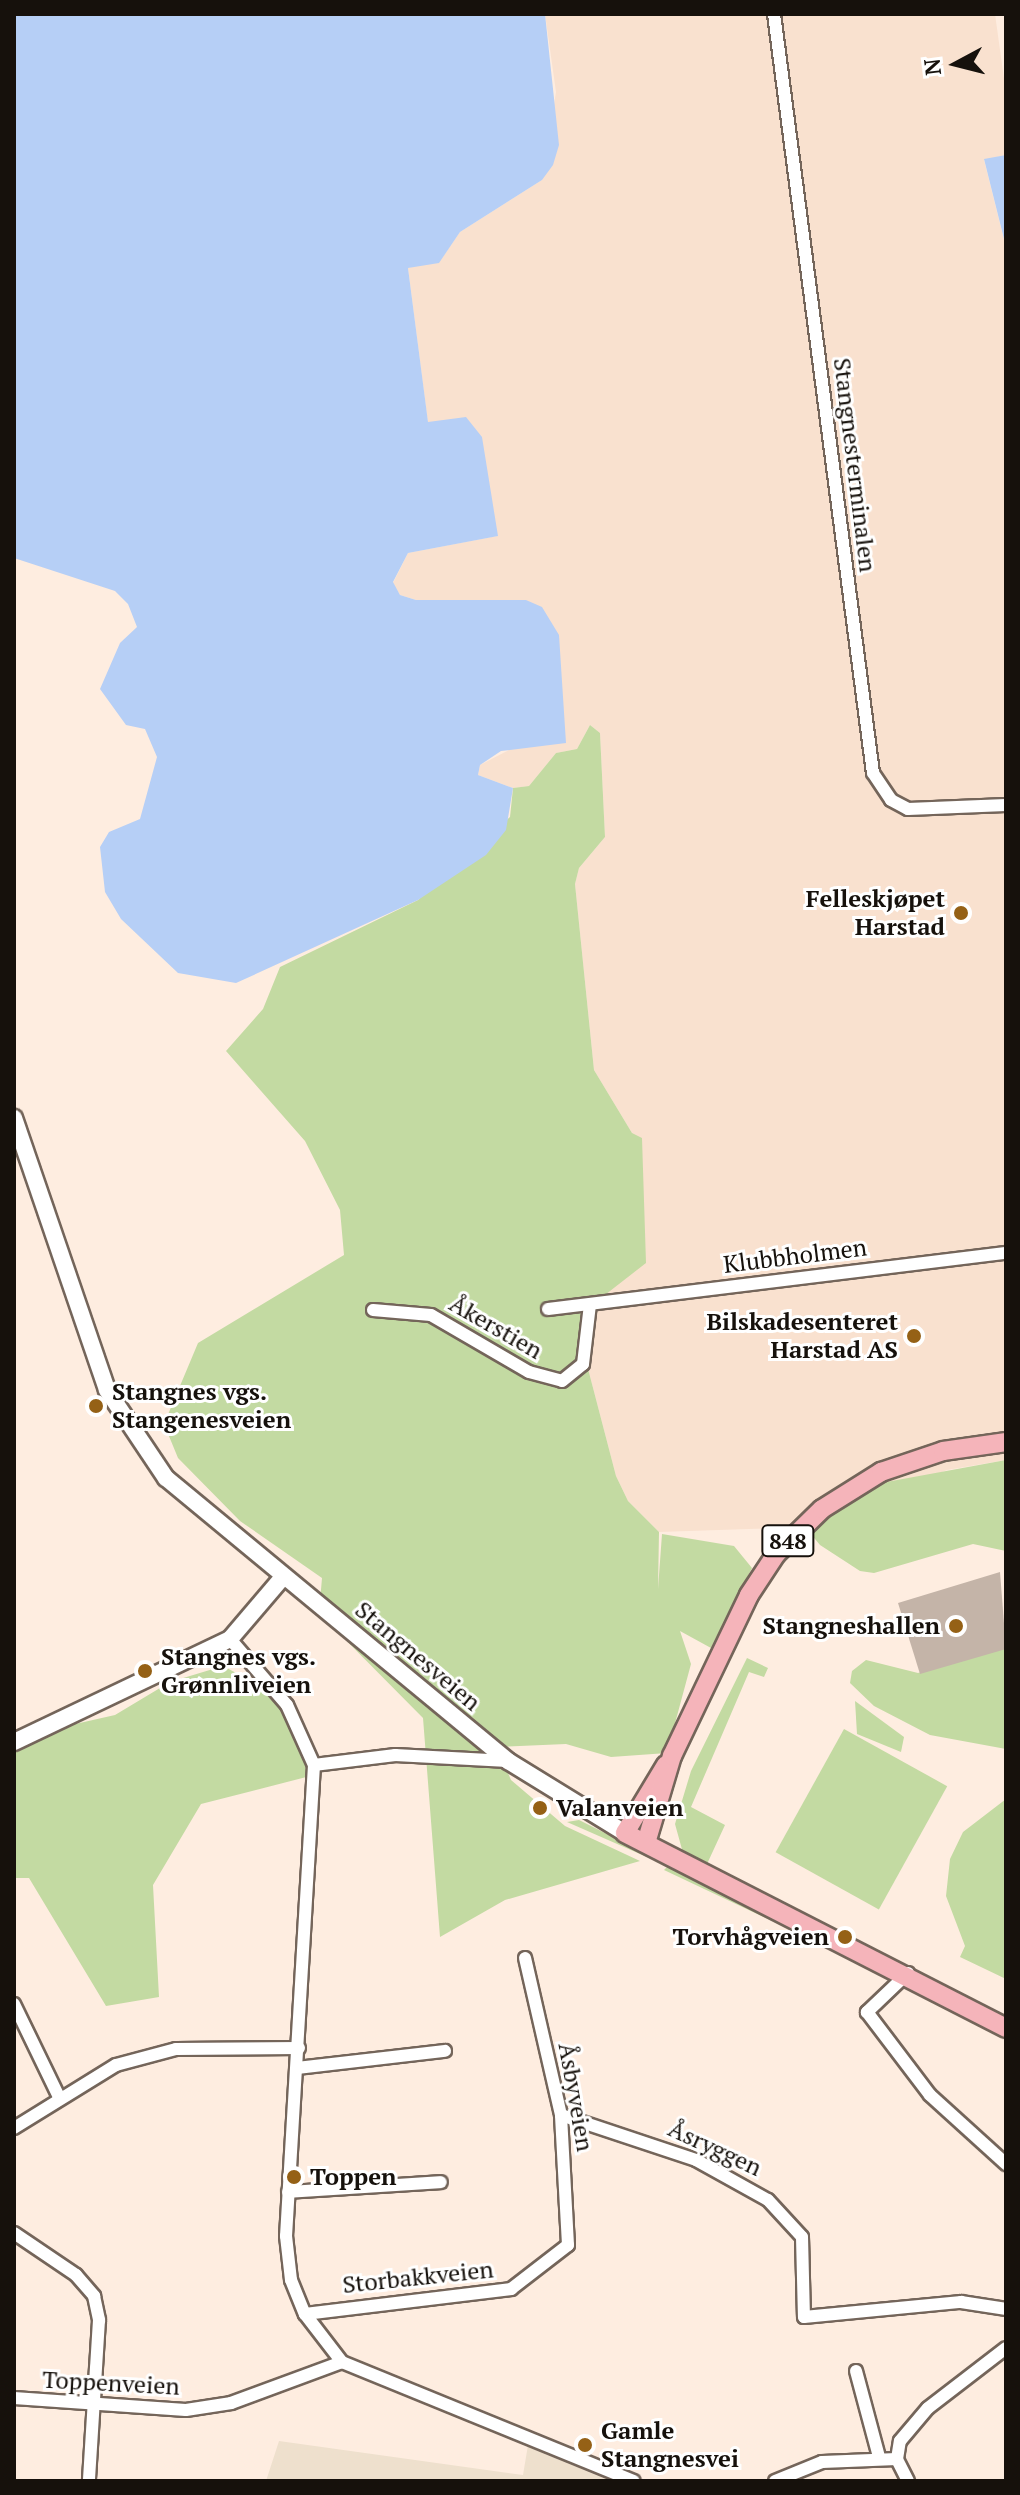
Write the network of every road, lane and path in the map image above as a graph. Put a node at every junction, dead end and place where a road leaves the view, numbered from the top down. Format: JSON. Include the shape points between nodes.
{"nodes":[{"id":1,"x":774,"y":14,"type":"edge"},
{"id":2,"x":1006,"y":805,"type":"edge"},
{"id":3,"x":14,"y":1118,"type":"edge"},
{"id":4,"x":1006,"y":1253,"type":"edge"},
{"id":5,"x":590,"y":1304,"type":"junction"},
{"id":6,"x":548,"y":1309,"type":"dead end"},
{"id":7,"x":373,"y":1310,"type":"dead end"},
{"id":8,"x":1006,"y":1442,"type":"edge"},
{"id":9,"x":283,"y":1577,"type":"junction"},
{"id":10,"x":230,"y":1639,"type":"junction"},
{"id":11,"x":14,"y":1742,"type":"edge"},
{"id":12,"x":672,"y":1756,"type":"junction"},
{"id":13,"x":508,"y":1761,"type":"junction"},
{"id":14,"x":314,"y":1765,"type":"junction"},
{"id":15,"x":625,"y":1833,"type":"junction"},
{"id":16,"x":646,"y":1843,"type":"junction"},
{"id":17,"x":525,"y":1958,"type":"dead end"},
{"id":18,"x":908,"y":1973,"type":"junction"},
{"id":19,"x":14,"y":2004,"type":"edge"},
{"id":20,"x":1006,"y":2028,"type":"edge"},
{"id":21,"x":299,"y":2048,"type":"junction"},
{"id":22,"x":445,"y":2051,"type":"dead end"},
{"id":23,"x":297,"y":2068,"type":"junction"},
{"id":24,"x":59,"y":2097,"type":"junction"},
{"id":25,"x":561,"y":2115,"type":"junction"},
{"id":26,"x":14,"y":2128,"type":"edge"},
{"id":27,"x":1006,"y":2164,"type":"edge"},
{"id":28,"x":441,"y":2182,"type":"dead end"},
{"id":29,"x":288,"y":2192,"type":"junction"},
{"id":30,"x":14,"y":2233,"type":"edge"},
{"id":31,"x":568,"y":2245,"type":"joint"},
{"id":32,"x":1006,"y":2309,"type":"edge"},
{"id":33,"x":305,"y":2314,"type":"junction"},
{"id":34,"x":1005,"y":2345,"type":"edge"},
{"id":35,"x":342,"y":2362,"type":"junction"},
{"id":36,"x":856,"y":2371,"type":"dead end"},
{"id":37,"x":14,"y":2398,"type":"edge"},
{"id":38,"x":92,"y":2405,"type":"junction"},
{"id":39,"x":879,"y":2457,"type":"junction"},
{"id":40,"x":897,"y":2459,"type":"junction"},
{"id":41,"x":89,"y":2481,"type":"edge"},
{"id":42,"x":634,"y":2481,"type":"edge"},
{"id":43,"x":775,"y":2481,"type":"edge"},
{"id":44,"x":908,"y":2481,"type":"edge"}],
"edges":[{"from":1,"to":2,"type":"street","name":"Stangnesterminalen","via":[[873,773],[891,800],[908,809]]},
{"from":3,"to":9,"type":"main road","name":"Stangnesveien","via":[[85,1332],[126,1422],[166,1478]]},
{"from":4,"to":5,"type":"street","name":"Klubbholmen"},
{"from":5,"to":6,"type":"street","name":"Åkerstien"},
{"from":5,"to":7,"type":"street","name":"Åkerstien","via":[[583,1364],[562,1381],[529,1372],[431,1315]]},
{"from":8,"to":12,"type":"main road","number":"848","via":[[943,1451],[881,1472],[798,1530],[749,1595]]},
{"from":9,"to":10,"type":"main road"},
{"from":9,"to":13,"type":"main road","name":"Stangnesveien"},
{"from":10,"to":11,"type":"main road"},
{"from":10,"to":14,"type":"street","via":[[287,1705]]},
{"from":12,"to":15,"type":"main road","number":"848"},
{"from":12,"to":16,"type":"main road","number":"848"},
{"from":13,"to":14,"type":"street","via":[[395,1755]]},
{"from":13,"to":15,"type":"main road","name":"Stangnesveien"},
{"from":14,"to":21,"type":"street"},
{"from":15,"to":16,"type":"main road","name":"Stangnesveien"},
{"from":16,"to":18,"type":"main road","name":"Stangnesveien"},
{"from":17,"to":25,"type":"street","name":"Åsbyveien"},
{"from":18,"to":20,"type":"main road","name":"Stangnesveien"},
{"from":18,"to":27,"type":"street","via":[[867,2012],[930,2095]]},
{"from":19,"to":24,"type":"street"},
{"from":21,"to":23,"type":"street"},
{"from":21,"to":24,"type":"street","via":[[176,2049],[116,2065]]},
{"from":22,"to":23,"type":"street"},
{"from":23,"to":29,"type":"street"},
{"from":24,"to":26,"type":"street"},
{"from":25,"to":31,"type":"street","name":"Åsbyveien"},
{"from":25,"to":32,"type":"street","name":"Åsryggen","via":[[696,2160],[768,2200],[802,2237],[804,2317],[961,2302]]},
{"from":28,"to":29,"type":"street"},
{"from":29,"to":33,"type":"street","via":[[291,2280]]},
{"from":30,"to":38,"type":"street","via":[[76,2275],[94,2296]]},
{"from":31,"to":33,"type":"street","name":"Storbakkveien","via":[[511,2289]]},
{"from":33,"to":35,"type":"street"},
{"from":34,"to":40,"type":"street","via":[[928,2408],[900,2441]]},
{"from":35,"to":38,"type":"street","name":"Toppenveien","via":[[210,2407]]},
{"from":35,"to":42,"type":"street","via":[[592,2459]]},
{"from":36,"to":39,"type":"street"},
{"from":37,"to":38,"type":"street","name":"Toppenveien"},
{"from":38,"to":41,"type":"street"},
{"from":39,"to":40,"type":"street"},
{"from":39,"to":43,"type":"street","via":[[822,2462]]},
{"from":40,"to":44,"type":"street"}]}
